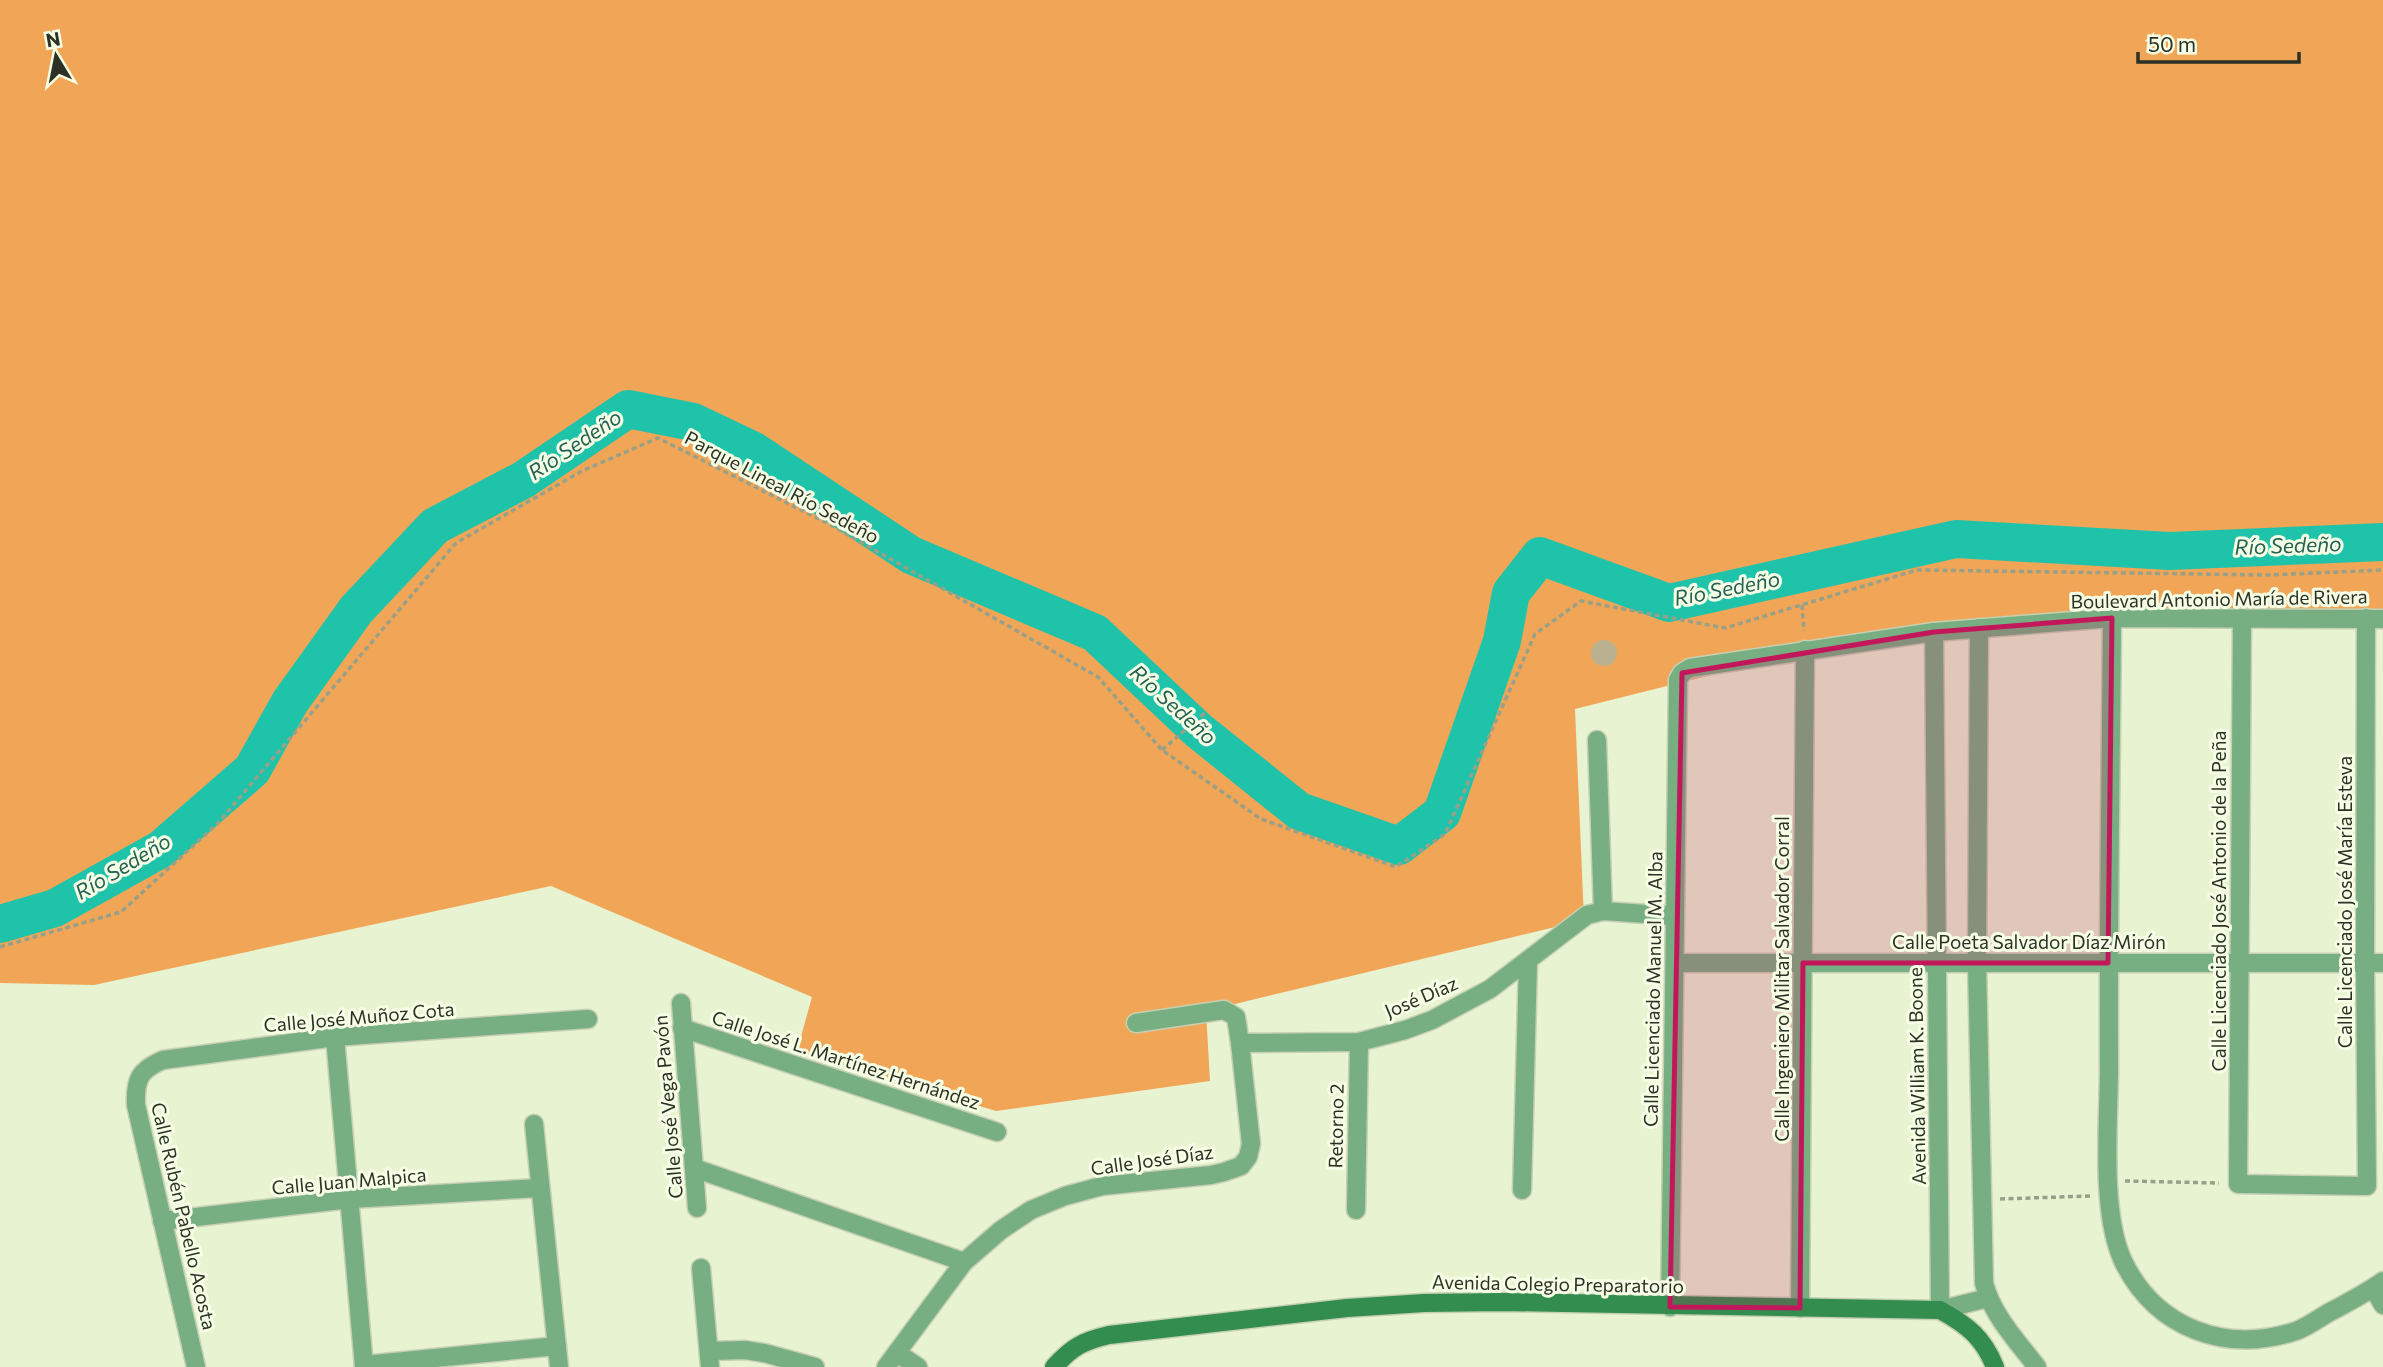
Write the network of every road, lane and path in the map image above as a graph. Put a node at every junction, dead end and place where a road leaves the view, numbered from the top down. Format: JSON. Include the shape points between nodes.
{"nodes":[{"id":1,"x":1802,"y":605,"type":"dead end"},
{"id":2,"x":2112,"y":618,"type":"junction"},
{"id":3,"x":2242,"y":618,"type":"junction"},
{"id":4,"x":2375,"y":619,"type":"edge"},
{"id":5,"x":1979,"y":628,"type":"junction"},
{"id":6,"x":1934,"y":632,"type":"junction"},
{"id":7,"x":1805,"y":650,"type":"junction"},
{"id":8,"x":1682,"y":673,"type":"joint"},
{"id":9,"x":1206,"y":712,"type":"dead end"},
{"id":10,"x":1597,"y":740,"type":"dead end"},
{"id":11,"x":1603,"y":912,"type":"junction"},
{"id":12,"x":1675,"y":916,"type":"junction"},
{"id":13,"x":0,"y":947,"type":"edge"},
{"id":14,"x":1528,"y":962,"type":"junction"},
{"id":15,"x":1977,"y":962,"type":"junction"},
{"id":16,"x":2108,"y":962,"type":"junction"},
{"id":17,"x":1676,"y":963,"type":"junction"},
{"id":18,"x":1803,"y":963,"type":"junction"},
{"id":19,"x":1937,"y":963,"type":"junction"},
{"id":20,"x":2374,"y":963,"type":"edge"},
{"id":21,"x":2239,"y":964,"type":"junction"},
{"id":22,"x":681,"y":1003,"type":"dead end"},
{"id":23,"x":588,"y":1019,"type":"dead end"},
{"id":24,"x":1136,"y":1023,"type":"dead end"},
{"id":25,"x":682,"y":1028,"type":"junction"},
{"id":26,"x":335,"y":1037,"type":"junction"},
{"id":27,"x":1359,"y":1042,"type":"junction"},
{"id":28,"x":1240,"y":1043,"type":"junction"},
{"id":29,"x":141,"y":1075,"type":"joint"},
{"id":30,"x":534,"y":1124,"type":"dead end"},
{"id":31,"x":997,"y":1132,"type":"dead end"},
{"id":32,"x":694,"y":1168,"type":"junction"},
{"id":33,"x":2238,"y":1184,"type":"junction"},
{"id":34,"x":539,"y":1188,"type":"junction"},
{"id":35,"x":2109,"y":1188,"type":"junction"},
{"id":36,"x":1521,"y":1191,"type":"dead end"},
{"id":37,"x":350,"y":1199,"type":"junction"},
{"id":38,"x":1981,"y":1200,"type":"junction"},
{"id":39,"x":698,"y":1208,"type":"dead end"},
{"id":40,"x":1356,"y":1210,"type":"dead end"},
{"id":41,"x":162,"y":1221,"type":"junction"},
{"id":42,"x":964,"y":1262,"type":"junction"},
{"id":43,"x":701,"y":1268,"type":"dead end"},
{"id":44,"x":2378,"y":1285,"type":"edge"},
{"id":45,"x":1988,"y":1298,"type":"junction"},
{"id":46,"x":2383,"y":1306,"type":"edge"},
{"id":47,"x":1670,"y":1307,"type":"junction"},
{"id":48,"x":1800,"y":1308,"type":"junction"},
{"id":49,"x":1940,"y":1310,"type":"junction"},
{"id":50,"x":557,"y":1346,"type":"junction"},
{"id":51,"x":709,"y":1359,"type":"edge"},
{"id":52,"x":892,"y":1360,"type":"edge"},
{"id":53,"x":364,"y":1366,"type":"edge"},
{"id":54,"x":196,"y":1367,"type":"edge"},
{"id":55,"x":559,"y":1367,"type":"edge"},
{"id":56,"x":815,"y":1367,"type":"edge"},
{"id":57,"x":918,"y":1367,"type":"edge"},
{"id":58,"x":1054,"y":1367,"type":"edge"},
{"id":59,"x":1995,"y":1367,"type":"edge"},
{"id":60,"x":2037,"y":1367,"type":"edge"}],
"edges":[{"from":1,"to":7,"type":"path"},
{"from":2,"to":3,"type":"street","name":"Boulevard Antonio María de Rivera"},
{"from":2,"to":5,"type":"street","name":"Boulevard Antonio María de Rivera"},
{"from":2,"to":16,"type":"street"},
{"from":3,"to":4,"type":"street","name":"Boulevard Antonio María de Rivera"},
{"from":3,"to":21,"type":"street","name":"Calle Licenciado José Antonio de la Peña"},
{"from":4,"to":20,"type":"street","name":"Calle Licenciado José María Esteva"},
{"from":5,"to":6,"type":"street","name":"Boulevard Antonio María de Rivera"},
{"from":5,"to":15,"type":"street"},
{"from":6,"to":7,"type":"street","name":"Boulevard Antonio María de Rivera"},
{"from":6,"to":19,"type":"street","name":"Avenida William K. Boone"},
{"from":7,"to":8,"type":"street","name":"Boulevard Antonio María de Rivera"},
{"from":7,"to":18,"type":"street","name":"Calle Ingeniero Militar Salvador Corral"},
{"from":8,"to":12,"type":"street","name":"Calle Licenciado Manuel M. Alba","via":[[1678,680]]},
{"from":9,"to":13,"type":"path","name":"Parque Lineal Río Sedeño","via":[[1163,750],[1098,677],[829,524],[658,438],[582,471],[456,543],[218,823],[121,912]]},
{"from":10,"to":11,"type":"street"},
{"from":11,"to":12,"type":"street","name":"José Díaz"},
{"from":11,"to":14,"type":"street","name":"José Díaz","via":[[1574,923]]},
{"from":12,"to":17,"type":"street","name":"Calle Licenciado Manuel M. Alba"},
{"from":14,"to":27,"type":"street","name":"José Díaz","via":[[1432,1020]]},
{"from":14,"to":36,"type":"street"},
{"from":15,"to":16,"type":"street","name":"Calle Poeta Salvador Díaz Mirón"},
{"from":15,"to":19,"type":"street","name":"Calle Poeta Salvador Díaz Mirón"},
{"from":15,"to":38,"type":"street"},
{"from":16,"to":21,"type":"street","name":"Calle Poeta Salvador Díaz Mirón"},
{"from":16,"to":35,"type":"street"},
{"from":17,"to":18,"type":"street","name":"Calle Poeta Salvador Díaz Mirón"},
{"from":17,"to":47,"type":"street","name":"Calle Licenciado Manuel M. Alba"},
{"from":18,"to":19,"type":"street","name":"Calle Poeta Salvador Díaz Mirón"},
{"from":18,"to":48,"type":"street","name":"Calle Ingeniero Militar Salvador Corral"},
{"from":19,"to":49,"type":"street","name":"Avenida William K. Boone"},
{"from":20,"to":21,"type":"street","name":"Calle Poeta Salvador Díaz Mirón"},
{"from":20,"to":33,"type":"street","name":"Calle Licenciado José María Esteva","via":[[2368,1186]]},
{"from":21,"to":33,"type":"street","name":"Calle Licenciado José Antonio de la Peña"},
{"from":22,"to":25,"type":"street","name":"Calle José Vega Pavón"},
{"from":23,"to":26,"type":"street","name":"Calle José Muñoz Cota"},
{"from":24,"to":28,"type":"street","via":[[1224,1010],[1237,1017]]},
{"from":25,"to":31,"type":"street","name":"Calle José L. Martínez Hernández"},
{"from":25,"to":32,"type":"street","name":"Calle José Vega Pavón"},
{"from":26,"to":29,"type":"street","name":"Calle José Muñoz Cota","via":[[163,1059]]},
{"from":26,"to":37,"type":"street"},
{"from":27,"to":28,"type":"street","name":"José Díaz"},
{"from":27,"to":40,"type":"street","name":"Retorno 2"},
{"from":28,"to":42,"type":"street","name":"Calle José Díaz","via":[[1251,1144],[1241,1166],[1211,1175],[1102,1186],[1065,1196],[1031,1210]]},
{"from":29,"to":41,"type":"street","name":"Calle Rubén Pabello Acosta","via":[[135,1087],[136,1105]]},
{"from":30,"to":34,"type":"street"},
{"from":32,"to":39,"type":"street","name":"Calle José Vega Pavón"},
{"from":32,"to":42,"type":"street"},
{"from":33,"to":35,"type":"path"},
{"from":34,"to":37,"type":"street","name":"Calle Juan Malpica"},
{"from":34,"to":50,"type":"street"},
{"from":35,"to":38,"type":"path"},
{"from":35,"to":44,"type":"street","via":[[2122,1259],[2138,1287],[2164,1313],[2199,1332],[2227,1340],[2262,1340],[2299,1330]]},
{"from":37,"to":41,"type":"street","name":"Calle Juan Malpica"},
{"from":37,"to":53,"type":"street"},
{"from":38,"to":45,"type":"street"},
{"from":41,"to":54,"type":"street","name":"Calle Rubén Pabello Acosta"},
{"from":42,"to":52,"type":"street","name":"Calle José Díaz"},
{"from":43,"to":51,"type":"street"},
{"from":44,"to":46,"type":"street"},
{"from":45,"to":49,"type":"street","name":"Avenida Colegio Preparatorio"},
{"from":45,"to":60,"type":"street"},
{"from":47,"to":48,"type":"street","name":"Avenida Colegio Preparatorio"},
{"from":47,"to":58,"type":"street","name":"Avenida Colegio Preparatorio","via":[[1506,1302],[1347,1308],[1110,1335],[1085,1341]]},
{"from":48,"to":49,"type":"street","name":"Avenida Colegio Preparatorio"},
{"from":49,"to":59,"type":"street","via":[[1966,1324]]},
{"from":50,"to":53,"type":"street"},
{"from":50,"to":55,"type":"street"},
{"from":51,"to":56,"type":"street","via":[[745,1350]]},
{"from":52,"to":57,"type":"street","name":"Calle José Díaz"}]}
